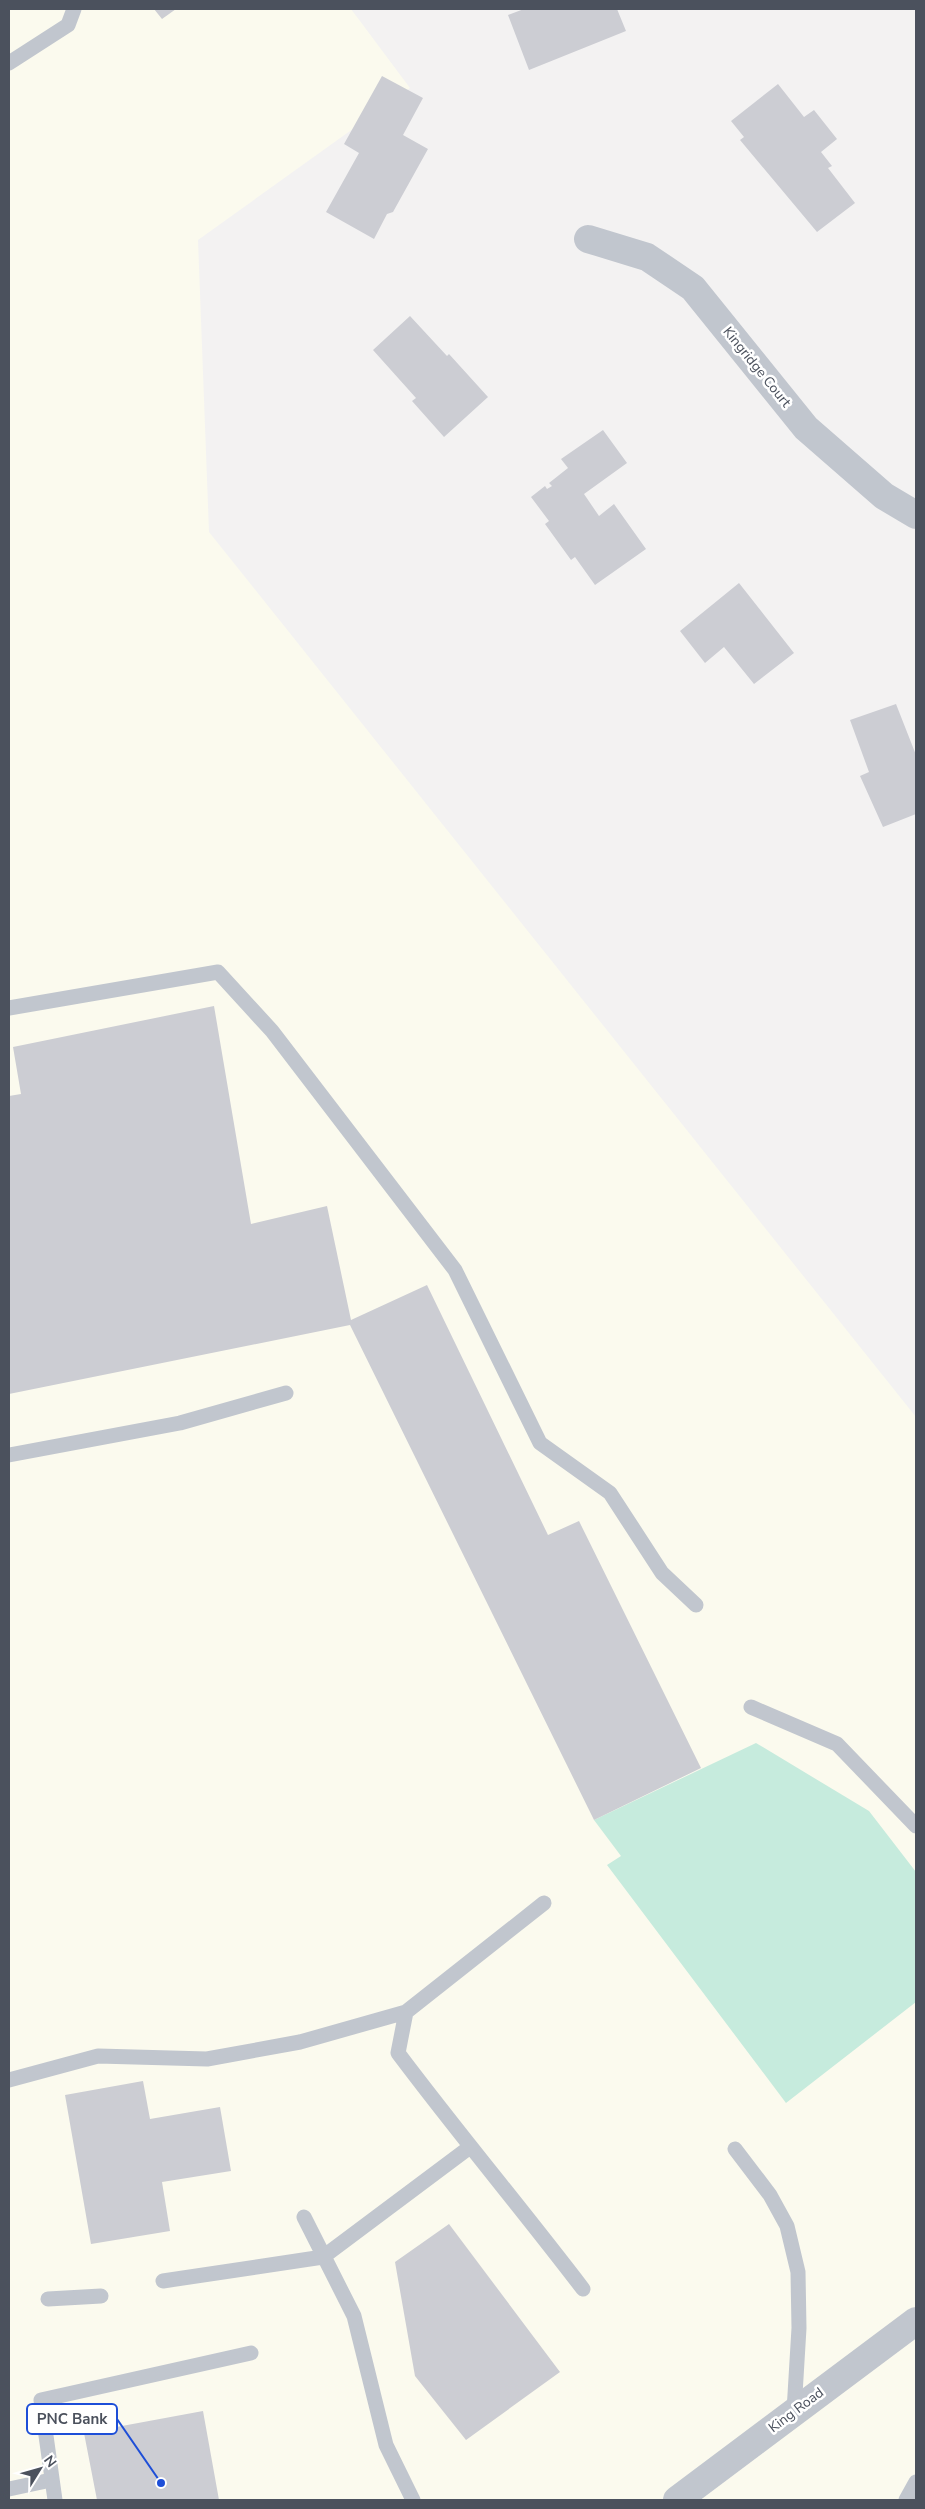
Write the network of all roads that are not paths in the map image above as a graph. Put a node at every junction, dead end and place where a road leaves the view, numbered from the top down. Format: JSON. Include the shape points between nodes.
{"nodes":[{"id":1,"x":74,"y":9,"type":"edge"},
{"id":2,"x":9,"y":63,"type":"edge"},
{"id":3,"x":588,"y":239,"type":"dead end"},
{"id":4,"x":916,"y":515,"type":"edge"},
{"id":5,"x":9,"y":1008,"type":"edge"},
{"id":6,"x":286,"y":1393,"type":"dead end"},
{"id":7,"x":9,"y":1455,"type":"edge"},
{"id":8,"x":696,"y":1605,"type":"dead end"},
{"id":9,"x":751,"y":1708,"type":"dead end"},
{"id":10,"x":916,"y":1826,"type":"edge"},
{"id":11,"x":544,"y":1903,"type":"dead end"},
{"id":12,"x":406,"y":2012,"type":"junction"},
{"id":13,"x":9,"y":2080,"type":"edge"},
{"id":14,"x":470,"y":2147,"type":"junction"},
{"id":15,"x":735,"y":2148,"type":"dead end"},
{"id":16,"x":304,"y":2217,"type":"dead end"},
{"id":17,"x":323,"y":2257,"type":"junction"},
{"id":18,"x":163,"y":2281,"type":"dead end"},
{"id":19,"x":582,"y":2289,"type":"dead end"},
{"id":20,"x":101,"y":2296,"type":"dead end"},
{"id":21,"x":48,"y":2299,"type":"dead end"},
{"id":22,"x":916,"y":2321,"type":"edge"},
{"id":23,"x":251,"y":2353,"type":"dead end"},
{"id":24,"x":794,"y":2411,"type":"junction"},
{"id":25,"x":51,"y":2480,"type":"junction"},
{"id":26,"x":916,"y":2482,"type":"edge"},
{"id":27,"x":9,"y":2489,"type":"edge"},
{"id":28,"x":690,"y":2496,"type":"edge"},
{"id":29,"x":55,"y":2500,"type":"edge"},
{"id":30,"x":413,"y":2500,"type":"edge"},
{"id":31,"x":906,"y":2500,"type":"edge"}],
"edges":[{"from":1,"to":2,"type":"lane","via":[[68,25]]},
{"from":3,"to":4,"type":"street","name":"Kingridge Court","via":[[647,257],[693,288],[806,428],[884,496]]},
{"from":5,"to":8,"type":"lane","via":[[218,972],[272,1031],[455,1270],[540,1443],[610,1493],[662,1573]]},
{"from":6,"to":7,"type":"lane","via":[[180,1423]]},
{"from":9,"to":10,"type":"lane","via":[[837,1744]]},
{"from":11,"to":12,"type":"lane"},
{"from":12,"to":13,"type":"lane","via":[[300,2042],[207,2059],[98,2056]]},
{"from":12,"to":14,"type":"lane","via":[[398,2053]]},
{"from":14,"to":17,"type":"lane"},
{"from":14,"to":19,"type":"lane"},
{"from":15,"to":24,"type":"lane","via":[[770,2195],[787,2226],[798,2272],[799,2328]]},
{"from":16,"to":17,"type":"lane"},
{"from":17,"to":18,"type":"lane"},
{"from":17,"to":30,"type":"lane","via":[[354,2316],[386,2445]]},
{"from":20,"to":21,"type":"lane"},
{"from":22,"to":24,"type":"street","name":"King Road"},
{"from":23,"to":25,"type":"lane","via":[[41,2400]]},
{"from":24,"to":28,"type":"street","name":"King Road"},
{"from":25,"to":27,"type":"lane"},
{"from":25,"to":29,"type":"lane"},
{"from":26,"to":31,"type":"lane"}]}
